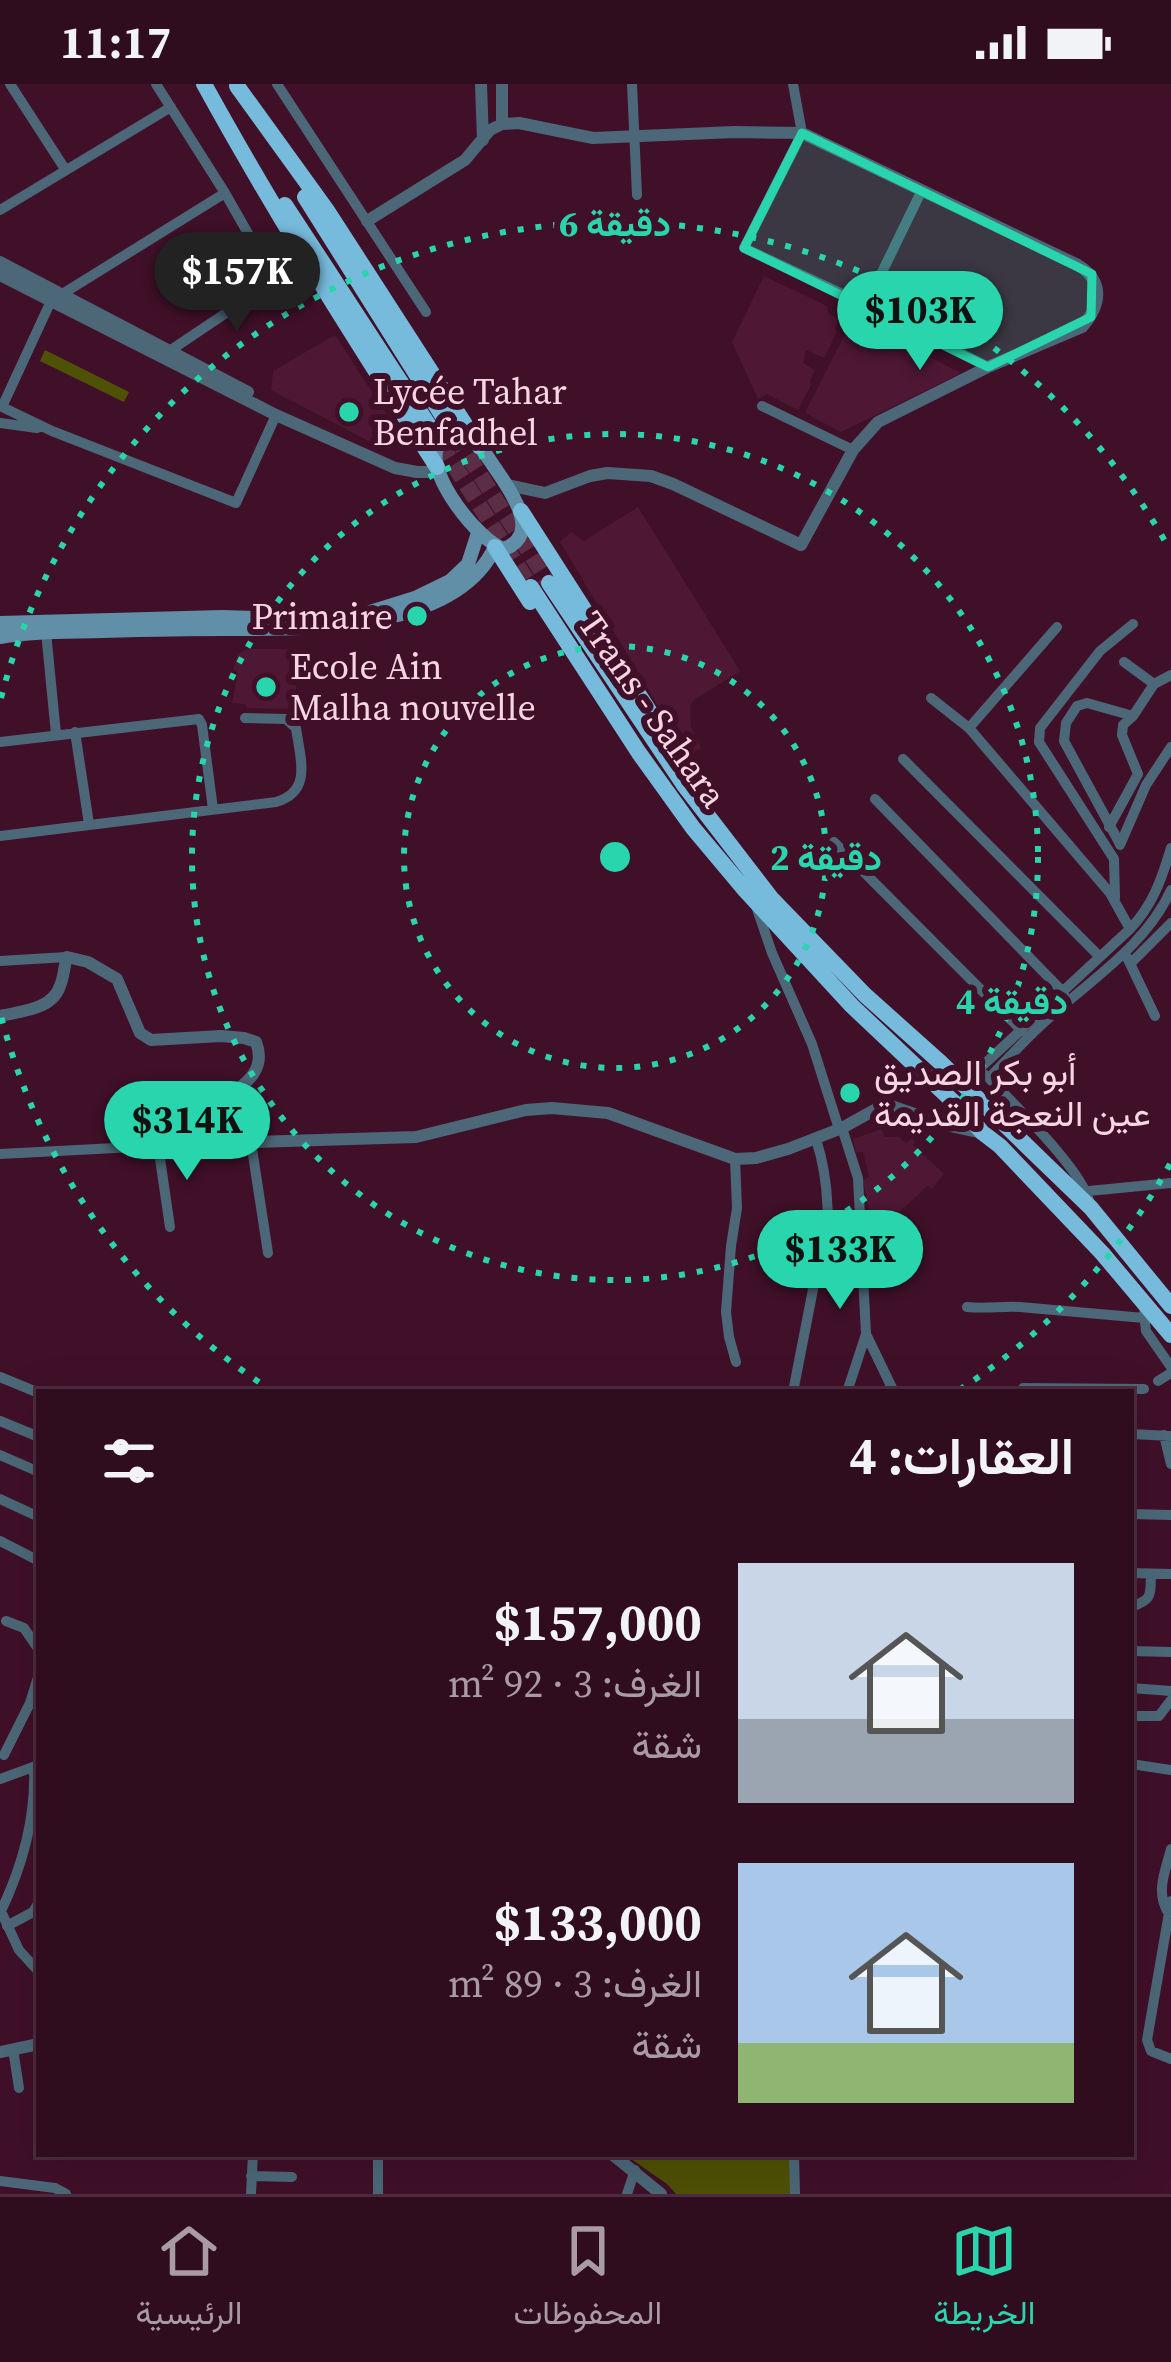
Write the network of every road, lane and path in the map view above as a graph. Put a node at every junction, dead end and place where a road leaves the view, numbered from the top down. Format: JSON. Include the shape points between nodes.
{"nodes":[{"id":1,"x":156,"y":84,"type":"edge"},
{"id":2,"x":205,"y":84,"type":"edge"},
{"id":3,"x":277,"y":84,"type":"edge"},
{"id":4,"x":482,"y":84,"type":"edge"},
{"id":5,"x":502,"y":84,"type":"edge"},
{"id":6,"x":632,"y":84,"type":"edge"},
{"id":7,"x":793,"y":84,"type":"edge"},
{"id":8,"x":5,"y":85,"type":"edge"},
{"id":9,"x":236,"y":85,"type":"edge"},
{"id":10,"x":171,"y":107,"type":"junction"},
{"id":11,"x":502,"y":124,"type":"junction"},
{"id":12,"x":802,"y":134,"type":"junction"},
{"id":13,"x":634,"y":136,"type":"junction"},
{"id":14,"x":483,"y":140,"type":"junction"},
{"id":15,"x":65,"y":169,"type":"junction"},
{"id":16,"x":922,"y":190,"type":"junction"},
{"id":17,"x":226,"y":193,"type":"junction"},
{"id":18,"x":637,"y":195,"type":"dead end"},
{"id":19,"x":0,"y":210,"type":"edge"},
{"id":20,"x":367,"y":221,"type":"junction"},
{"id":21,"x":0,"y":262,"type":"edge"},
{"id":22,"x":0,"y":275,"type":"edge"},
{"id":23,"x":56,"y":298,"type":"junction"},
{"id":24,"x":866,"y":305,"type":"junction"},
{"id":25,"x":426,"y":312,"type":"dead end"},
{"id":26,"x":165,"y":354,"type":"junction"},
{"id":27,"x":988,"y":367,"type":"junction"},
{"id":28,"x":1,"y":406,"type":"edge"},
{"id":29,"x":762,"y":406,"type":"dead end"},
{"id":30,"x":276,"y":415,"type":"junction"},
{"id":31,"x":0,"y":423,"type":"edge"},
{"id":32,"x":300,"y":424,"type":"junction"},
{"id":33,"x":52,"y":431,"type":"junction"},
{"id":34,"x":479,"y":446,"type":"junction"},
{"id":35,"x":853,"y":450,"type":"junction"},
{"id":36,"x":436,"y":467,"type":"junction"},
{"id":37,"x":508,"y":485,"type":"junction"},
{"id":38,"x":520,"y":512,"type":"junction"},
{"id":39,"x":478,"y":533,"type":"junction"},
{"id":40,"x":495,"y":547,"type":"junction"},
{"id":41,"x":0,"y":623,"type":"edge"},
{"id":42,"x":1133,"y":624,"type":"dead end"},
{"id":43,"x":1057,"y":627,"type":"dead end"},
{"id":44,"x":46,"y":632,"type":"junction"},
{"id":45,"x":0,"y":637,"type":"edge"},
{"id":46,"x":1124,"y":662,"type":"dead end"},
{"id":47,"x":1171,"y":675,"type":"edge"},
{"id":48,"x":1154,"y":684,"type":"junction"},
{"id":49,"x":931,"y":698,"type":"dead end"},
{"id":50,"x":1133,"y":716,"type":"junction"},
{"id":51,"x":245,"y":718,"type":"dead end"},
{"id":52,"x":969,"y":728,"type":"junction"},
{"id":53,"x":74,"y":731,"type":"junction"},
{"id":54,"x":56,"y":734,"type":"junction"},
{"id":55,"x":0,"y":742,"type":"edge"},
{"id":56,"x":1171,"y":747,"type":"edge"},
{"id":57,"x":640,"y":753,"type":"junction"},
{"id":58,"x":904,"y":759,"type":"dead end"},
{"id":59,"x":683,"y":785,"type":"junction"},
{"id":60,"x":875,"y":799,"type":"dead end"},
{"id":61,"x":213,"y":809,"type":"junction"},
{"id":62,"x":89,"y":824,"type":"junction"},
{"id":63,"x":1109,"y":827,"type":"junction"},
{"id":64,"x":0,"y":836,"type":"edge"},
{"id":65,"x":834,"y":842,"type":"dead end"},
{"id":66,"x":1120,"y":844,"type":"junction"},
{"id":67,"x":1171,"y":848,"type":"edge"},
{"id":68,"x":1114,"y":859,"type":"junction"},
{"id":69,"x":1171,"y":890,"type":"edge"},
{"id":70,"x":1115,"y":900,"type":"junction"},
{"id":71,"x":754,"y":901,"type":"junction"},
{"id":72,"x":1171,"y":922,"type":"edge"},
{"id":73,"x":1130,"y":928,"type":"junction"},
{"id":74,"x":1099,"y":956,"type":"junction"},
{"id":75,"x":67,"y":957,"type":"junction"},
{"id":76,"x":1128,"y":958,"type":"junction"},
{"id":77,"x":0,"y":961,"type":"edge"},
{"id":78,"x":1064,"y":992,"type":"junction"},
{"id":79,"x":0,"y":1016,"type":"edge"},
{"id":80,"x":1155,"y":1016,"type":"dead end"},
{"id":81,"x":1022,"y":1031,"type":"junction"},
{"id":82,"x":989,"y":1078,"type":"junction"},
{"id":83,"x":840,"y":1129,"type":"junction"},
{"id":84,"x":983,"y":1133,"type":"junction"},
{"id":85,"x":816,"y":1138,"type":"junction"},
{"id":86,"x":251,"y":1142,"type":"junction"},
{"id":87,"x":192,"y":1144,"type":"junction"},
{"id":88,"x":158,"y":1145,"type":"junction"},
{"id":89,"x":0,"y":1154,"type":"edge"},
{"id":90,"x":735,"y":1159,"type":"junction"},
{"id":91,"x":1171,"y":1183,"type":"edge"},
{"id":92,"x":1090,"y":1200,"type":"junction"},
{"id":93,"x":861,"y":1214,"type":"junction"},
{"id":94,"x":170,"y":1227,"type":"dead end"},
{"id":95,"x":268,"y":1253,"type":"dead end"},
{"id":96,"x":824,"y":1276,"type":"junction"},
{"id":97,"x":1171,"y":1306,"type":"edge"},
{"id":98,"x":967,"y":1307,"type":"dead end"},
{"id":99,"x":1144,"y":1310,"type":"junction"},
{"id":100,"x":866,"y":1334,"type":"junction"},
{"id":101,"x":1171,"y":1335,"type":"edge"},
{"id":102,"x":736,"y":1362,"type":"dead end"},
{"id":103,"x":1171,"y":1370,"type":"edge"},
{"id":104,"x":0,"y":1377,"type":"edge"},
{"id":105,"x":1158,"y":1381,"type":"dead end"},
{"id":106,"x":1023,"y":1388,"type":"dead end"},
{"id":107,"x":794,"y":1389,"type":"edge"},
{"id":108,"x":848,"y":1389,"type":"edge"},
{"id":109,"x":893,"y":1389,"type":"edge"},
{"id":110,"x":1144,"y":1389,"type":"dead end"},
{"id":111,"x":36,"y":1392,"type":"edge"},
{"id":112,"x":0,"y":1421,"type":"edge"},
{"id":113,"x":1134,"y":1434,"type":"edge"},
{"id":114,"x":36,"y":1436,"type":"edge"},
{"id":115,"x":1167,"y":1436,"type":"edge"},
{"id":116,"x":0,"y":1455,"type":"edge"},
{"id":117,"x":1171,"y":1464,"type":"edge"},
{"id":118,"x":36,"y":1471,"type":"edge"},
{"id":119,"x":0,"y":1499,"type":"edge"},
{"id":120,"x":1134,"y":1514,"type":"edge"},
{"id":121,"x":1171,"y":1515,"type":"edge"},
{"id":122,"x":36,"y":1516,"type":"edge"},
{"id":123,"x":0,"y":1540,"type":"edge"},
{"id":124,"x":36,"y":1559,"type":"edge"},
{"id":125,"x":1134,"y":1574,"type":"edge"},
{"id":126,"x":1151,"y":1574,"type":"junction"},
{"id":127,"x":1171,"y":1574,"type":"edge"},
{"id":128,"x":1134,"y":1606,"type":"edge"},
{"id":129,"x":6,"y":1621,"type":"dead end"},
{"id":130,"x":36,"y":1646,"type":"edge"},
{"id":131,"x":1134,"y":1651,"type":"edge"},
{"id":132,"x":1171,"y":1652,"type":"edge"},
{"id":133,"x":36,"y":1683,"type":"edge"},
{"id":134,"x":1134,"y":1689,"type":"edge"},
{"id":135,"x":1171,"y":1695,"type":"edge"},
{"id":136,"x":1134,"y":1716,"type":"edge"},
{"id":137,"x":1,"y":1757,"type":"edge"},
{"id":138,"x":1134,"y":1765,"type":"edge"},
{"id":139,"x":36,"y":1766,"type":"edge"},
{"id":140,"x":1171,"y":1771,"type":"edge"},
{"id":141,"x":36,"y":1779,"type":"edge"},
{"id":142,"x":0,"y":1780,"type":"edge"},
{"id":143,"x":1171,"y":1849,"type":"edge"},
{"id":144,"x":36,"y":1907,"type":"edge"},
{"id":145,"x":1170,"y":1908,"type":"edge"},
{"id":146,"x":0,"y":1910,"type":"edge"},
{"id":147,"x":7,"y":1926,"type":"junction"},
{"id":148,"x":1166,"y":1962,"type":"edge"},
{"id":149,"x":36,"y":1969,"type":"edge"},
{"id":150,"x":36,"y":2045,"type":"edge"},
{"id":151,"x":6,"y":2050,"type":"edge"},
{"id":152,"x":1171,"y":2059,"type":"edge"},
{"id":153,"x":19,"y":2088,"type":"dead end"},
{"id":154,"x":253,"y":2157,"type":"edge"},
{"id":155,"x":378,"y":2157,"type":"edge"},
{"id":156,"x":616,"y":2157,"type":"edge"},
{"id":157,"x":794,"y":2157,"type":"edge"},
{"id":158,"x":634,"y":2170,"type":"junction"},
{"id":159,"x":251,"y":2176,"type":"junction"},
{"id":160,"x":292,"y":2177,"type":"dead end"},
{"id":161,"x":0,"y":2181,"type":"edge"},
{"id":162,"x":30,"y":2189,"type":"edge"},
{"id":163,"x":66,"y":2194,"type":"edge"},
{"id":164,"x":251,"y":2194,"type":"edge"},
{"id":165,"x":378,"y":2194,"type":"edge"},
{"id":166,"x":628,"y":2194,"type":"edge"},
{"id":167,"x":662,"y":2194,"type":"edge"},
{"id":168,"x":795,"y":2194,"type":"edge"}],
"edges":[{"from":1,"to":10,"type":"street"},
{"from":2,"to":9,"type":"highway","via":[[435,420]]},
{"from":2,"to":36,"type":"highway"},
{"from":3,"to":20,"type":"street"},
{"from":4,"to":14,"type":"street"},
{"from":5,"to":11,"type":"street"},
{"from":6,"to":13,"type":"street"},
{"from":7,"to":12,"type":"street"},
{"from":8,"to":15,"type":"street"},
{"from":9,"to":34,"type":"highway"},
{"from":10,"to":15,"type":"street"},
{"from":10,"to":17,"type":"street"},
{"from":11,"to":13,"type":"street"},
{"from":11,"to":14,"type":"street"},
{"from":12,"to":13,"type":"street"},
{"from":12,"to":16,"type":"street"},
{"from":12,"to":24,"type":"street","via":[[744,248]]},
{"from":13,"to":18,"type":"street"},
{"from":14,"to":20,"type":"street","via":[[465,160]]},
{"from":15,"to":19,"type":"street"},
{"from":16,"to":24,"type":"street"},
{"from":16,"to":27,"type":"street","via":[[1078,265],[1098,286],[1082,327]]},
{"from":17,"to":23,"type":"street"},
{"from":17,"to":26,"type":"street","via":[[272,281]]},
{"from":20,"to":25,"type":"street"},
{"from":21,"to":23,"type":"street"},
{"from":22,"to":23,"type":"street"},
{"from":23,"to":26,"type":"street"},
{"from":23,"to":28,"type":"street"},
{"from":24,"to":27,"type":"street"},
{"from":26,"to":30,"type":"street"},
{"from":26,"to":32,"type":"street"},
{"from":27,"to":35,"type":"street","via":[[878,422]]},
{"from":28,"to":33,"type":"street"},
{"from":29,"to":35,"type":"street"},
{"from":30,"to":32,"type":"street"},
{"from":30,"to":33,"type":"street","via":[[236,503]]},
{"from":31,"to":33,"type":"street"},
{"from":32,"to":36,"type":"street","via":[[395,468]]},
{"from":34,"to":36,"type":"main road","via":[[451,434],[438,446]]},
{"from":34,"to":37,"type":"main road"},
{"from":35,"to":37,"type":"street","via":[[801,545],[651,476],[607,472],[545,493]]},
{"from":36,"to":39,"type":"main road"},
{"from":37,"to":38,"type":"main road"},
{"from":38,"to":40,"type":"main road","via":[[519,539]]},
{"from":38,"to":59,"type":"highway","via":[[671,745]]},
{"from":39,"to":40,"type":"main road"},
{"from":39,"to":41,"type":"main road","via":[[468,564],[450,581],[367,613]]},
{"from":40,"to":44,"type":"main road","via":[[446,596],[358,623]]},
{"from":40,"to":57,"type":"highway","via":[[609,726]]},
{"from":42,"to":68,"type":"street","via":[[1100,651],[1040,728],[1039,742]]},
{"from":43,"to":52,"type":"street"},
{"from":44,"to":45,"type":"main road"},
{"from":44,"to":54,"type":"street"},
{"from":46,"to":48,"type":"street"},
{"from":47,"to":48,"type":"street"},
{"from":48,"to":50,"type":"street"},
{"from":49,"to":52,"type":"street"},
{"from":50,"to":63,"type":"street","via":[[1122,735],[1138,773]]},
{"from":50,"to":63,"type":"street","via":[[1088,703],[1066,723],[1064,741]]},
{"from":51,"to":61,"type":"street","via":[[286,719],[296,728],[297,790],[276,802]]},
{"from":52,"to":70,"type":"street"},
{"from":53,"to":54,"type":"street"},
{"from":53,"to":61,"type":"street","via":[[199,719]]},
{"from":53,"to":62,"type":"street"},
{"from":54,"to":55,"type":"street"},
{"from":56,"to":66,"type":"street"},
{"from":57,"to":59,"type":"highway","name":"Trans - Sahara","via":[[540,585]]},
{"from":57,"to":71,"type":"highway","name":"Trans - Sahara"},
{"from":58,"to":74,"type":"street"},
{"from":59,"to":92,"type":"highway","name":"Trans - Sahara","via":[[813,945]]},
{"from":60,"to":78,"type":"street"},
{"from":61,"to":62,"type":"street"},
{"from":62,"to":64,"type":"street"},
{"from":63,"to":66,"type":"street"},
{"from":65,"to":81,"type":"street"},
{"from":66,"to":68,"type":"street"},
{"from":67,"to":73,"type":"street","via":[[1156,895]]},
{"from":68,"to":70,"type":"street"},
{"from":69,"to":76,"type":"street"},
{"from":70,"to":73,"type":"street"},
{"from":71,"to":83,"type":"street"},
{"from":71,"to":84,"type":"highway","name":"Trans - Sahara"},
{"from":72,"to":76,"type":"street"},
{"from":73,"to":74,"type":"street"},
{"from":74,"to":78,"type":"street"},
{"from":75,"to":77,"type":"street"},
{"from":75,"to":79,"type":"street","via":[[54,998]]},
{"from":75,"to":87,"type":"street","via":[[117,979],[140,1033],[151,1040],[256,1042],[260,1065],[199,1120]]},
{"from":76,"to":80,"type":"street"},
{"from":76,"to":82,"type":"street","via":[[1046,1020]]},
{"from":78,"to":81,"type":"street"},
{"from":81,"to":82,"type":"street","via":[[978,1070]]},
{"from":82,"to":92,"type":"street"},
{"from":83,"to":84,"type":"street","via":[[891,1106]]},
{"from":83,"to":85,"type":"street"},
{"from":83,"to":93,"type":"street"},
{"from":84,"to":99,"type":"highway","name":"Trans - Sahara","via":[[1059,1207]]},
{"from":85,"to":90,"type":"street"},
{"from":85,"to":96,"type":"street","via":[[829,1195]]},
{"from":86,"to":87,"type":"street"},
{"from":86,"to":90,"type":"street","via":[[416,1137],[567,1108],[608,1113]]},
{"from":86,"to":95,"type":"street"},
{"from":87,"to":88,"type":"street"},
{"from":88,"to":89,"type":"street"},
{"from":88,"to":94,"type":"street"},
{"from":90,"to":102,"type":"street","via":[[726,1312]]},
{"from":91,"to":92,"type":"street"},
{"from":92,"to":97,"type":"highway","name":"Trans - Sahara"},
{"from":93,"to":96,"type":"street","via":[[855,1278]]},
{"from":93,"to":100,"type":"street"},
{"from":96,"to":107,"type":"street","via":[[815,1279]]},
{"from":98,"to":99,"type":"street"},
{"from":99,"to":101,"type":"highway","name":"Trans - Sahara"},
{"from":99,"to":103,"type":"street","via":[[1146,1331]]},
{"from":100,"to":108,"type":"street"},
{"from":100,"to":109,"type":"street"},
{"from":103,"to":105,"type":"street"},
{"from":104,"to":111,"type":"street"},
{"from":106,"to":110,"type":"street"},
{"from":112,"to":114,"type":"street"},
{"from":113,"to":115,"type":"street"},
{"from":115,"to":117,"type":"street"},
{"from":116,"to":118,"type":"street"},
{"from":119,"to":122,"type":"street"},
{"from":120,"to":121,"type":"street"},
{"from":123,"to":124,"type":"street"},
{"from":125,"to":126,"type":"street"},
{"from":126,"to":127,"type":"street"},
{"from":126,"to":128,"type":"street","via":[[1150,1597]]},
{"from":129,"to":130,"type":"street","via":[[24,1628]]},
{"from":131,"to":132,"type":"street"},
{"from":133,"to":137,"type":"street"},
{"from":134,"to":135,"type":"street"},
{"from":135,"to":136,"type":"street","via":[[1159,1716]]},
{"from":138,"to":140,"type":"street"},
{"from":139,"to":142,"type":"street"},
{"from":141,"to":146,"type":"street","via":[[30,1832]]},
{"from":143,"to":145,"type":"street","via":[[1160,1894]]},
{"from":144,"to":147,"type":"street"},
{"from":145,"to":148,"type":"street"},
{"from":146,"to":147,"type":"street"},
{"from":147,"to":149,"type":"street"},
{"from":148,"to":152,"type":"street","via":[[1147,2040],[1151,2051]]},
{"from":150,"to":151,"type":"street"},
{"from":151,"to":153,"type":"street"},
{"from":154,"to":159,"type":"street"},
{"from":155,"to":165,"type":"street"},
{"from":156,"to":158,"type":"street"},
{"from":157,"to":168,"type":"street"},
{"from":158,"to":166,"type":"street"},
{"from":158,"to":167,"type":"street"},
{"from":159,"to":160,"type":"street"},
{"from":159,"to":164,"type":"street"},
{"from":161,"to":162,"type":"street"},
{"from":162,"to":163,"type":"street"}]}
